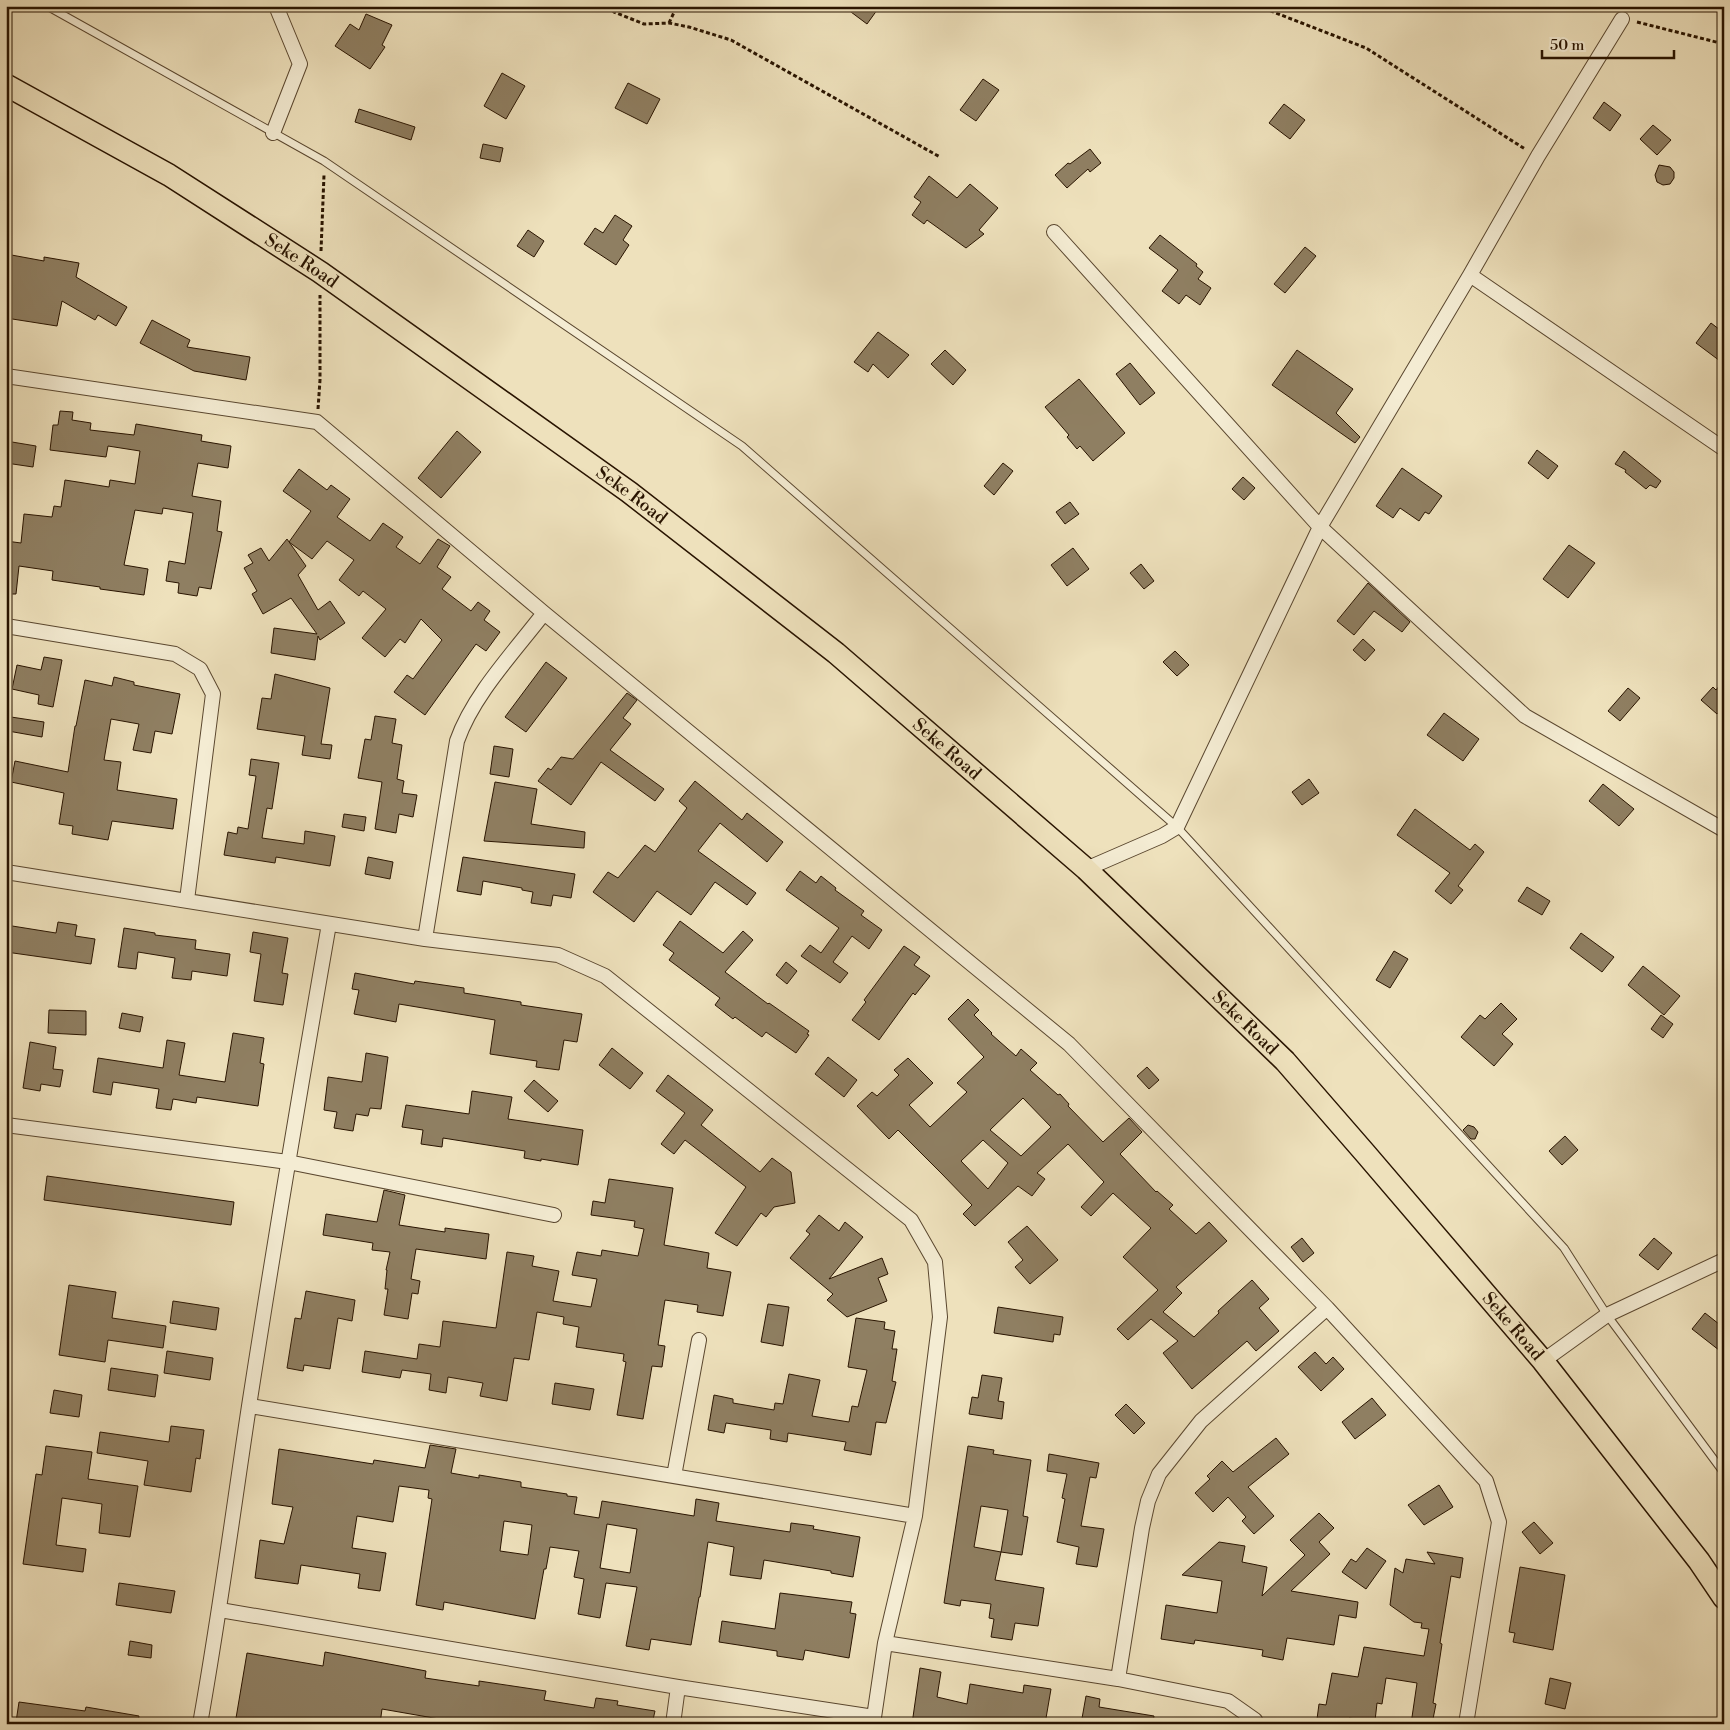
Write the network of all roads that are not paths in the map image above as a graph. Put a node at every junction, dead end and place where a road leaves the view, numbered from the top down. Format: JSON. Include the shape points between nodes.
{"nodes":[{"id":1,"x":47,"y":6,"type":"edge"},
{"id":2,"x":276,"y":6,"type":"edge"},
{"id":3,"x":1622,"y":19,"type":"road end"},
{"id":4,"x":6,"y":86,"type":"edge"},
{"id":5,"x":273,"y":133,"type":"junction"},
{"id":6,"x":1054,"y":232,"type":"dead end"},
{"id":7,"x":1470,"y":275,"type":"junction"},
{"id":8,"x":6,"y":376,"type":"edge"},
{"id":9,"x":1724,"y":449,"type":"edge"},
{"id":10,"x":1320,"y":527,"type":"junction"},
{"id":11,"x":544,"y":613,"type":"junction"},
{"id":12,"x":6,"y":626,"type":"edge"},
{"id":13,"x":1177,"y":828,"type":"junction"},
{"id":14,"x":1724,"y":830,"type":"edge"},
{"id":15,"x":1086,"y":869,"type":"junction"},
{"id":16,"x":6,"y":872,"type":"edge"},
{"id":17,"x":187,"y":900,"type":"junction"},
{"id":18,"x":329,"y":924,"type":"junction"},
{"id":19,"x":425,"y":939,"type":"junction"},
{"id":20,"x":6,"y":1124,"type":"edge"},
{"id":21,"x":288,"y":1162,"type":"junction"},
{"id":22,"x":554,"y":1214,"type":"dead end"},
{"id":23,"x":1724,"y":1260,"type":"edge"},
{"id":24,"x":1327,"y":1308,"type":"junction"},
{"id":25,"x":1607,"y":1315,"type":"junction"},
{"id":26,"x":699,"y":1340,"type":"dead end"},
{"id":27,"x":1543,"y":1360,"type":"junction"},
{"id":28,"x":250,"y":1406,"type":"junction"},
{"id":29,"x":1724,"y":1473,"type":"edge"},
{"id":30,"x":674,"y":1476,"type":"junction"},
{"id":31,"x":916,"y":1516,"type":"junction"},
{"id":32,"x":1724,"y":1598,"type":"edge"},
{"id":33,"x":220,"y":1610,"type":"junction"},
{"id":34,"x":885,"y":1643,"type":"junction"},
{"id":35,"x":1118,"y":1680,"type":"junction"},
{"id":36,"x":678,"y":1687,"type":"junction"},
{"id":37,"x":874,"y":1720,"type":"edge"},
{"id":38,"x":200,"y":1724,"type":"edge"},
{"id":39,"x":673,"y":1724,"type":"edge"},
{"id":40,"x":1255,"y":1724,"type":"edge"},
{"id":41,"x":1466,"y":1724,"type":"edge"}],
"edges":[{"from":1,"to":5,"type":"lane"},
{"from":2,"to":5,"type":"street","via":[[300,64]]},
{"from":3,"to":7,"type":"street"},
{"from":4,"to":15,"type":"main road","name":"Seke Road","via":[[169,175],[320,272],[629,492],[836,653]]},
{"from":5,"to":13,"type":"lane","via":[[324,161],[742,446]]},
{"from":6,"to":10,"type":"street"},
{"from":7,"to":9,"type":"street"},
{"from":7,"to":10,"type":"street"},
{"from":8,"to":11,"type":"street","via":[[317,422]]},
{"from":10,"to":13,"type":"street"},
{"from":10,"to":14,"type":"street","via":[[1525,716]]},
{"from":11,"to":19,"type":"street","via":[[474,703],[457,741]]},
{"from":11,"to":24,"type":"street","via":[[1069,1044]]},
{"from":12,"to":17,"type":"street","via":[[175,654],[200,669],[213,694]]},
{"from":13,"to":15,"type":"street"},
{"from":13,"to":25,"type":"lane","via":[[1564,1248]]},
{"from":15,"to":27,"type":"main road","name":"Seke Road","via":[[1285,1061]]},
{"from":16,"to":17,"type":"street"},
{"from":17,"to":18,"type":"street"},
{"from":18,"to":19,"type":"street"},
{"from":18,"to":21,"type":"street"},
{"from":19,"to":31,"type":"street","via":[[558,955],[605,976],[911,1220],[936,1262],[940,1317]]},
{"from":20,"to":21,"type":"street"},
{"from":21,"to":22,"type":"street"},
{"from":21,"to":28,"type":"street"},
{"from":23,"to":25,"type":"street"},
{"from":24,"to":35,"type":"street","via":[[1202,1421],[1159,1474],[1142,1528]]},
{"from":24,"to":41,"type":"street","via":[[1486,1481],[1499,1522]]},
{"from":25,"to":27,"type":"street"},
{"from":25,"to":29,"type":"lane"},
{"from":26,"to":30,"type":"street"},
{"from":27,"to":32,"type":"main road","name":"Seke Road","via":[[1693,1553]]},
{"from":28,"to":30,"type":"street"},
{"from":28,"to":33,"type":"street"},
{"from":30,"to":31,"type":"street"},
{"from":31,"to":34,"type":"street"},
{"from":33,"to":36,"type":"street"},
{"from":33,"to":38,"type":"street"},
{"from":34,"to":35,"type":"street"},
{"from":34,"to":37,"type":"street"},
{"from":35,"to":40,"type":"street","via":[[1228,1701],[1255,1720]]},
{"from":36,"to":37,"type":"street"},
{"from":36,"to":39,"type":"street"}]}
